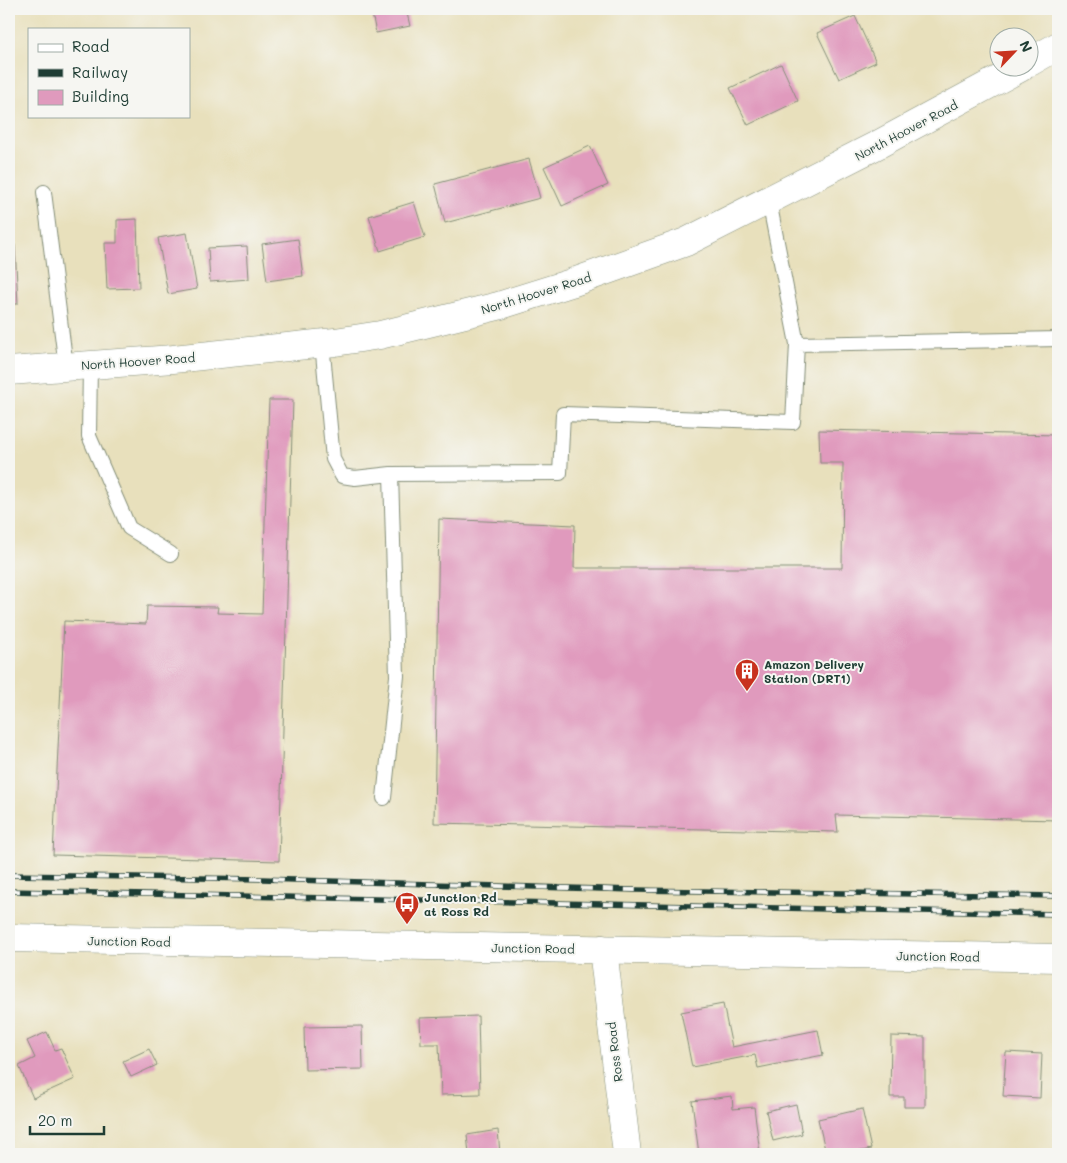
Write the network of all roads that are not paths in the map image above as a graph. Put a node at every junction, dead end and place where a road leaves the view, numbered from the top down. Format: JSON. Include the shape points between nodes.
{"nodes":[{"id":1,"x":1058,"y":46,"type":"edge"},
{"id":2,"x":1040,"y":56,"type":"edge"},
{"id":3,"x":1001,"y":78,"type":"edge"},
{"id":4,"x":44,"y":192,"type":"dead end"},
{"id":5,"x":769,"y":201,"type":"junction"},
{"id":6,"x":1058,"y":339,"type":"edge"},
{"id":7,"x":322,"y":343,"type":"junction"},
{"id":8,"x":797,"y":344,"type":"junction"},
{"id":9,"x":78,"y":366,"type":"junction"},
{"id":10,"x":9,"y":371,"type":"edge"},
{"id":11,"x":391,"y":474,"type":"junction"},
{"id":12,"x":172,"y":554,"type":"dead end"},
{"id":13,"x":384,"y":798,"type":"dead end"},
{"id":14,"x":9,"y":938,"type":"edge"},
{"id":15,"x":603,"y":949,"type":"junction"},
{"id":16,"x":1058,"y":958,"type":"edge"},
{"id":17,"x":628,"y":1154,"type":"edge"}],
"edges":[{"from":1,"to":2,"type":"street"},
{"from":3,"to":5,"type":"street","name":"North Hoover Road"},
{"from":4,"to":9,"type":"lane"},
{"from":5,"to":7,"type":"street","name":"North Hoover Road","via":[[686,242],[571,284],[441,321],[380,335]]},
{"from":5,"to":8,"type":"lane"},
{"from":6,"to":8,"type":"lane"},
{"from":7,"to":9,"type":"street","name":"North Hoover Road"},
{"from":7,"to":11,"type":"lane","via":[[334,459],[342,476],[355,478]]},
{"from":8,"to":11,"type":"lane","via":[[793,422],[563,414],[560,472]]},
{"from":9,"to":10,"type":"street","name":"North Hoover Road"},
{"from":9,"to":12,"type":"lane","via":[[89,436],[129,528]]},
{"from":11,"to":13,"type":"lane","via":[[398,676]]},
{"from":14,"to":15,"type":"street","name":"Junction Road"},
{"from":15,"to":16,"type":"street","name":"Junction Road"},
{"from":15,"to":17,"type":"street","name":"Ross Road"}]}
